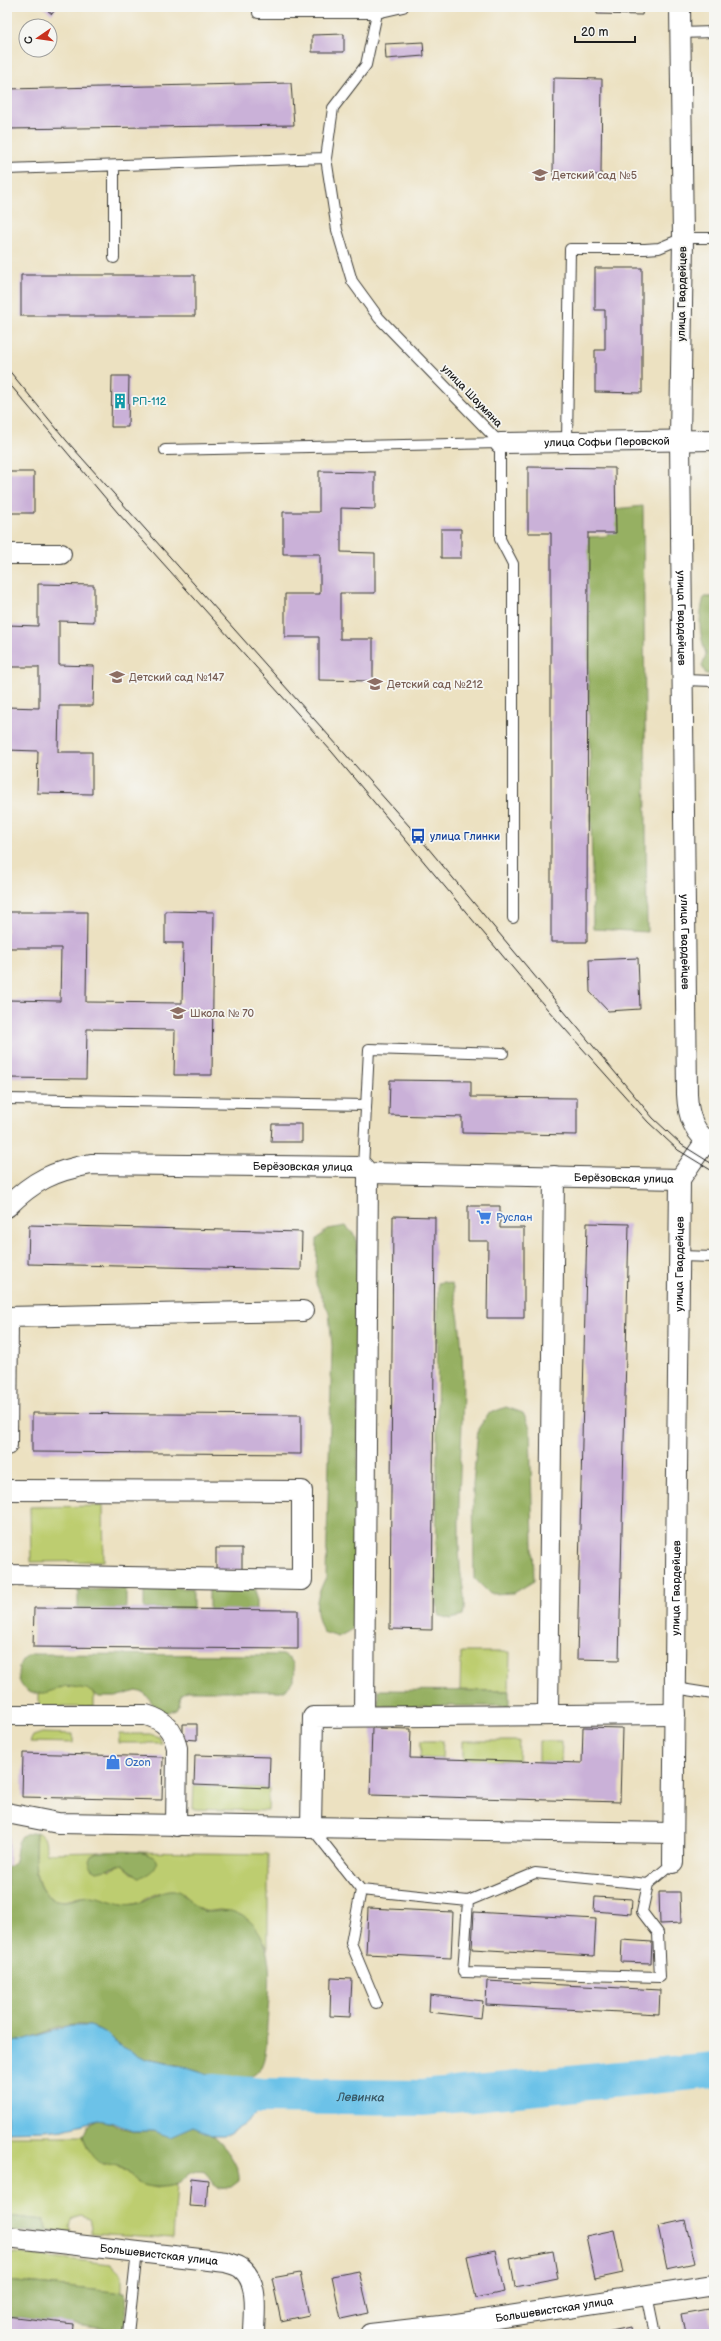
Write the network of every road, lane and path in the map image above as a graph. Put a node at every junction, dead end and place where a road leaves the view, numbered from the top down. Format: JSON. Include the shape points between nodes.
{"nodes":[{"id":1,"x":258,"y":7,"type":"edge"},
{"id":2,"x":403,"y":7,"type":"edge"},
{"id":3,"x":680,"y":7,"type":"edge"},
{"id":4,"x":377,"y":13,"type":"junction"},
{"id":5,"x":714,"y":32,"type":"edge"},
{"id":6,"x":679,"y":33,"type":"junction"},
{"id":7,"x":326,"y":158,"type":"junction"},
{"id":8,"x":114,"y":167,"type":"junction"},
{"id":9,"x":7,"y":170,"type":"edge"},
{"id":10,"x":683,"y":238,"type":"junction"},
{"id":11,"x":714,"y":238,"type":"edge"},
{"id":12,"x":114,"y":258,"type":"dead end"},
{"id":13,"x":680,"y":440,"type":"junction"},
{"id":14,"x":714,"y":440,"type":"edge"},
{"id":15,"x":566,"y":442,"type":"junction"},
{"id":16,"x":500,"y":443,"type":"junction"},
{"id":17,"x":165,"y":450,"type":"dead end"},
{"id":18,"x":7,"y":554,"type":"edge"},
{"id":19,"x":61,"y":554,"type":"dead end"},
{"id":20,"x":682,"y":680,"type":"junction"},
{"id":21,"x":714,"y":681,"type":"edge"},
{"id":22,"x":513,"y":918,"type":"dead end"},
{"id":23,"x":502,"y":1053,"type":"dead end"},
{"id":24,"x":7,"y":1099,"type":"edge"},
{"id":25,"x":366,"y":1106,"type":"junction"},
{"id":26,"x":710,"y":1144,"type":"edge"},
{"id":27,"x":366,"y":1170,"type":"junction"},
{"id":28,"x":554,"y":1176,"type":"junction"},
{"id":29,"x":680,"y":1179,"type":"junction"},
{"id":30,"x":7,"y":1207,"type":"edge"},
{"id":31,"x":679,"y":1256,"type":"junction"},
{"id":32,"x":714,"y":1256,"type":"edge"},
{"id":33,"x":303,"y":1312,"type":"dead end"},
{"id":34,"x":8,"y":1317,"type":"edge"},
{"id":35,"x":7,"y":1445,"type":"edge"},
{"id":36,"x":7,"y":1490,"type":"edge"},
{"id":37,"x":7,"y":1575,"type":"edge"},
{"id":38,"x":675,"y":1688,"type":"junction"},
{"id":39,"x":714,"y":1695,"type":"edge"},
{"id":40,"x":7,"y":1714,"type":"edge"},
{"id":41,"x":675,"y":1714,"type":"junction"},
{"id":42,"x":548,"y":1715,"type":"junction"},
{"id":43,"x":364,"y":1716,"type":"junction"},
{"id":44,"x":7,"y":1813,"type":"edge"},
{"id":45,"x":176,"y":1826,"type":"junction"},
{"id":46,"x":310,"y":1827,"type":"junction"},
{"id":47,"x":673,"y":1833,"type":"junction"},
{"id":48,"x":673,"y":1863,"type":"joint"},
{"id":49,"x":648,"y":1884,"type":"junction"},
{"id":50,"x":361,"y":1890,"type":"junction"},
{"id":51,"x":468,"y":1901,"type":"junction"},
{"id":52,"x":376,"y":2003,"type":"dead end"},
{"id":53,"x":7,"y":2237,"type":"edge"},
{"id":54,"x":137,"y":2251,"type":"junction"},
{"id":55,"x":714,"y":2285,"type":"edge"},
{"id":56,"x":646,"y":2295,"type":"junction"},
{"id":57,"x":128,"y":2334,"type":"edge"},
{"id":58,"x":254,"y":2334,"type":"edge"},
{"id":59,"x":370,"y":2334,"type":"edge"},
{"id":60,"x":655,"y":2334,"type":"edge"}],
"edges":[{"from":1,"to":4,"type":"lane","via":[[258,13]]},
{"from":2,"to":4,"type":"lane"},
{"from":3,"to":6,"type":"street","name":"улица Гвардейцев"},
{"from":4,"to":7,"type":"lane","name":"улица Шаумяна","via":[[366,66],[333,108]]},
{"from":5,"to":6,"type":"lane"},
{"from":6,"to":10,"type":"street","name":"улица Гвардейцев"},
{"from":7,"to":8,"type":"lane"},
{"from":7,"to":16,"type":"lane","name":"улица Шаумяна","via":[[337,230],[352,281],[380,318]]},
{"from":8,"to":9,"type":"lane"},
{"from":8,"to":12,"type":"lane"},
{"from":10,"to":11,"type":"lane"},
{"from":10,"to":13,"type":"street","name":"улица Гвардейцев"},
{"from":10,"to":15,"type":"lane","via":[[652,249],[570,250]]},
{"from":13,"to":14,"type":"street","name":"улица Софьи Перовской"},
{"from":13,"to":15,"type":"street","name":"улица Софьи Перовской"},
{"from":13,"to":20,"type":"street","name":"улица Гвардейцев"},
{"from":15,"to":16,"type":"street","name":"улица Софьи Перовской"},
{"from":16,"to":17,"type":"lane","name":"улица Шаумяна"},
{"from":16,"to":22,"type":"lane","via":[[500,539],[513,564]]},
{"from":18,"to":19,"type":"street"},
{"from":20,"to":21,"type":"lane"},
{"from":20,"to":26,"type":"street","name":"улица Гвардейцев","via":[[688,1112],[692,1124]]},
{"from":23,"to":25,"type":"lane","via":[[369,1049]]},
{"from":24,"to":25,"type":"lane"},
{"from":25,"to":27,"type":"lane"},
{"from":26,"to":29,"type":"street","name":"улица Гвардейцев"},
{"from":27,"to":28,"type":"street","name":"Берёзовская улица"},
{"from":27,"to":30,"type":"street","name":"Берёзовская улица","via":[[91,1164],[57,1172],[41,1179]]},
{"from":27,"to":43,"type":"street"},
{"from":28,"to":29,"type":"street","name":"Берёзовская улица"},
{"from":28,"to":42,"type":"street"},
{"from":29,"to":31,"type":"street","name":"улица Гвардейцев"},
{"from":31,"to":32,"type":"lane"},
{"from":31,"to":38,"type":"street","name":"улица Гвардейцев"},
{"from":33,"to":34,"type":"street"},
{"from":34,"to":35,"type":"street"},
{"from":36,"to":37,"type":"street","via":[[302,1491],[302,1580]]},
{"from":38,"to":39,"type":"lane"},
{"from":38,"to":41,"type":"street","name":"улица Гвардейцев"},
{"from":40,"to":45,"type":"street","via":[[146,1715],[158,1718],[168,1725],[175,1735]]},
{"from":41,"to":42,"type":"street"},
{"from":41,"to":47,"type":"street","name":"улица Гвардейцев"},
{"from":42,"to":43,"type":"street"},
{"from":43,"to":46,"type":"street","via":[[313,1717]]},
{"from":44,"to":45,"type":"street","via":[[58,1823]]},
{"from":45,"to":46,"type":"street"},
{"from":46,"to":47,"type":"street"},
{"from":46,"to":50,"type":"lane"},
{"from":47,"to":48,"type":"street","name":"улица Гвардейцев"},
{"from":48,"to":49,"type":"lane"},
{"from":49,"to":51,"type":"lane","via":[[535,1873]]},
{"from":49,"to":51,"type":"lane","via":[[642,1912],[658,1933],[660,1977],[462,1972]]},
{"from":50,"to":51,"type":"lane"},
{"from":50,"to":52,"type":"lane","via":[[351,1943]]},
{"from":53,"to":54,"type":"street","name":"Большевистская улица"},
{"from":54,"to":57,"type":"lane"},
{"from":54,"to":58,"type":"street","name":"Большевистская улица","via":[[214,2259],[241,2268],[249,2278],[254,2291]]},
{"from":55,"to":56,"type":"street","name":"Большевистская улица"},
{"from":56,"to":59,"type":"street","name":"Большевистская улица","via":[[450,2325]]},
{"from":56,"to":60,"type":"lane"}]}
